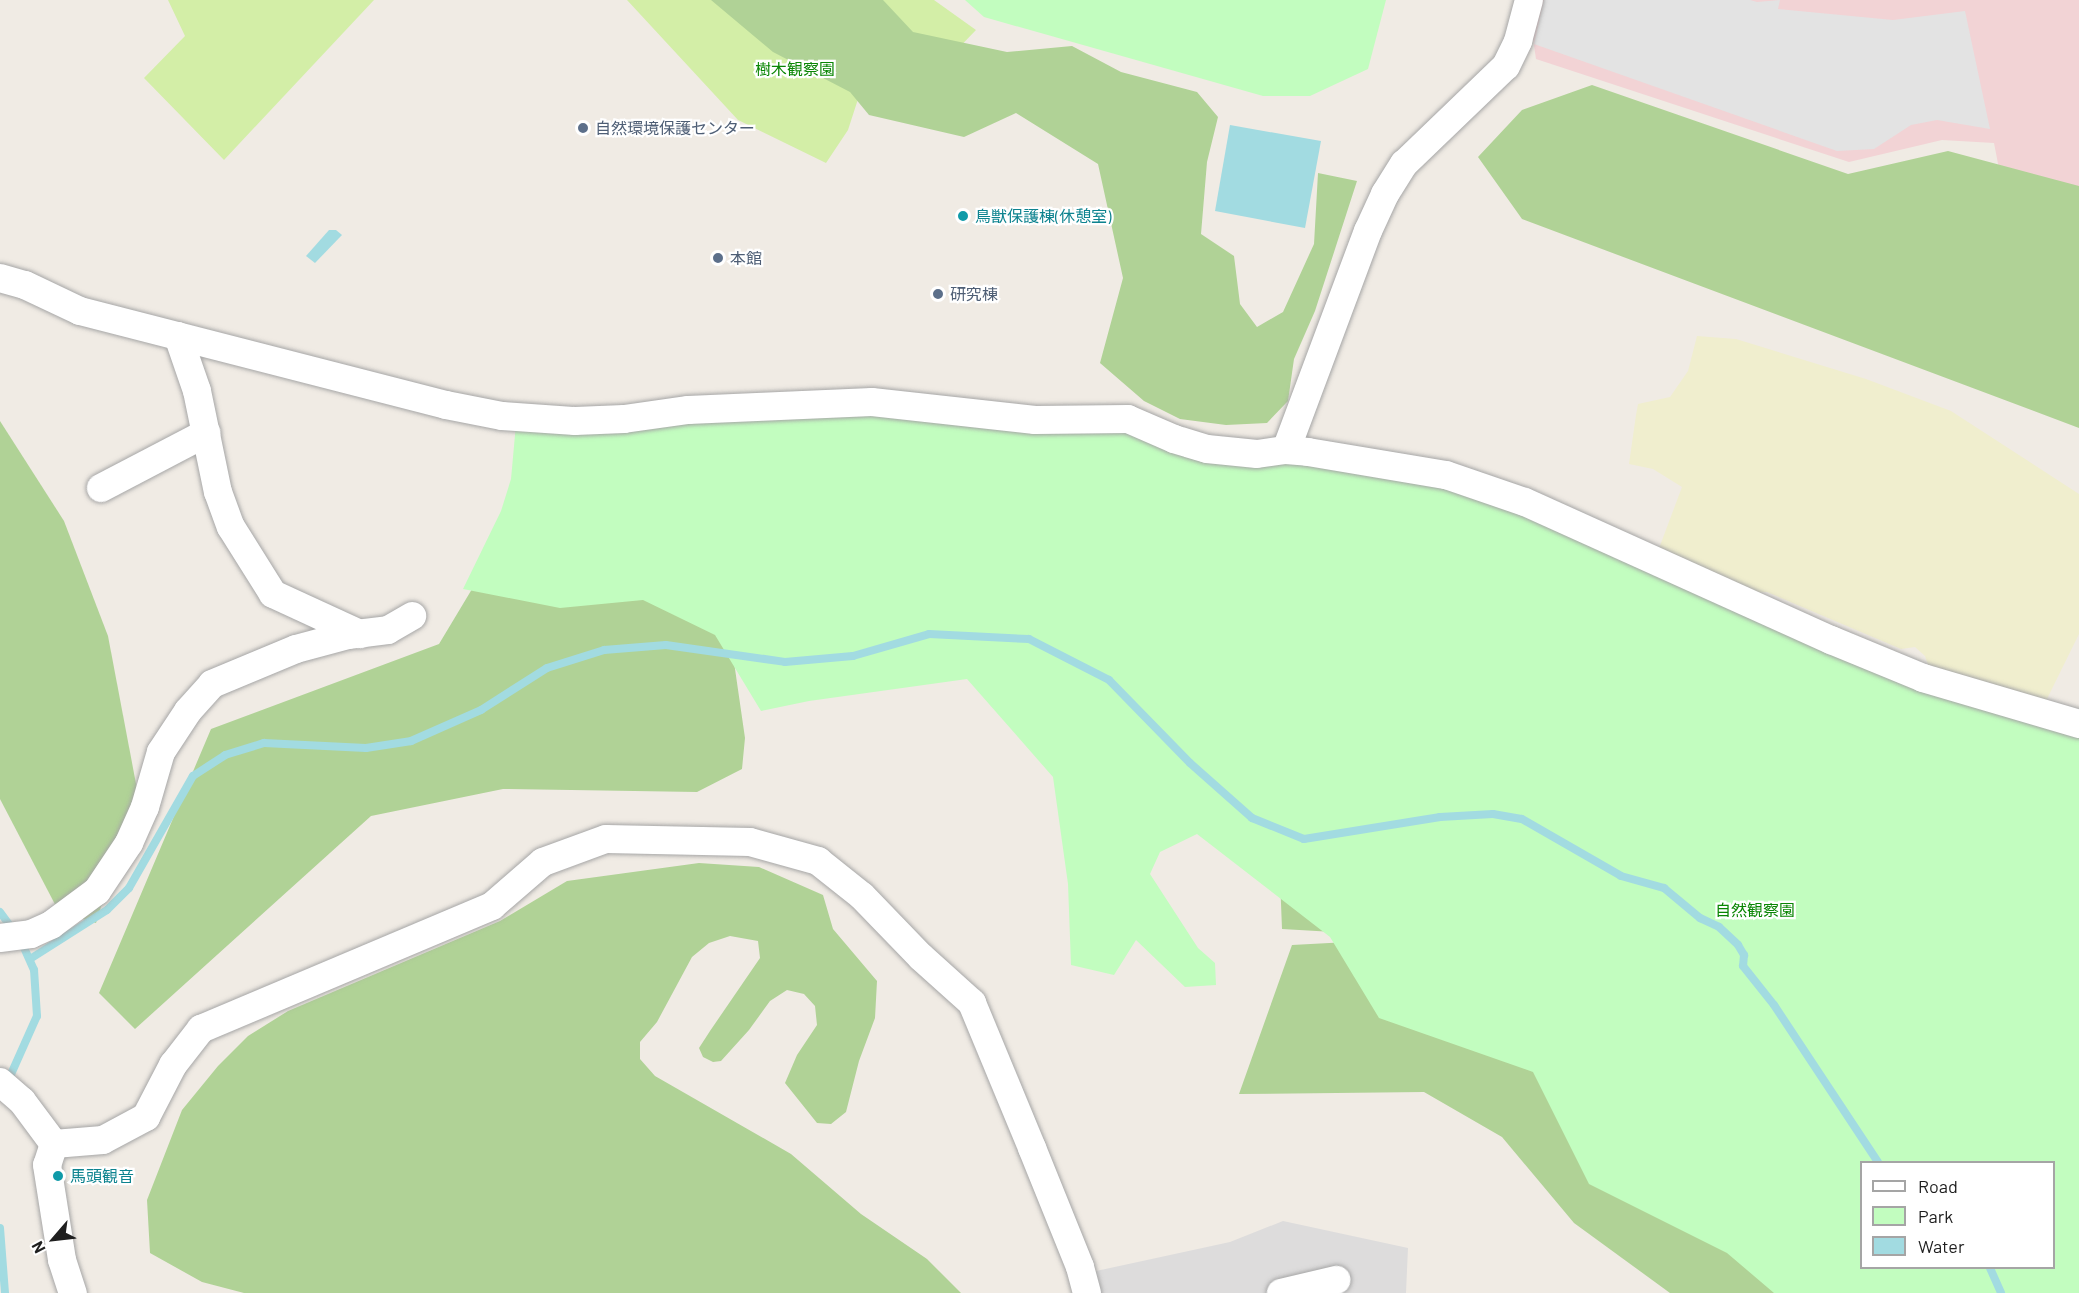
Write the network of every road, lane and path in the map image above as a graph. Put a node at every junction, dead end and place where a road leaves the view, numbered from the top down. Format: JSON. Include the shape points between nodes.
{"nodes":[{"id":1,"x":1528,"y":0,"type":"edge"},
{"id":2,"x":0,"y":278,"type":"edge"},
{"id":3,"x":178,"y":336,"type":"junction"},
{"id":4,"x":206,"y":433,"type":"junction"},
{"id":5,"x":1286,"y":450,"type":"junction"},
{"id":6,"x":101,"y":488,"type":"dead end"},
{"id":7,"x":412,"y":616,"type":"dead end"},
{"id":8,"x":360,"y":634,"type":"junction"},
{"id":9,"x":2079,"y":724,"type":"edge"},
{"id":10,"x":0,"y":938,"type":"edge"},
{"id":11,"x":0,"y":1082,"type":"edge"},
{"id":12,"x":54,"y":1144,"type":"junction"},
{"id":13,"x":1336,"y":1280,"type":"dead end"},
{"id":14,"x":73,"y":1293,"type":"edge"},
{"id":15,"x":1087,"y":1293,"type":"edge"},
{"id":16,"x":1281,"y":1293,"type":"edge"}],
"edges":[{"from":1,"to":5,"type":"street","via":[[1518,41],[1506,66],[1404,164],[1384,194]]},
{"from":2,"to":3,"type":"street","via":[[25,285],[80,311]]},
{"from":3,"to":4,"type":"street","via":[[197,391]]},
{"from":3,"to":5,"type":"street","via":[[502,416],[575,421],[649,417],[688,410],[872,402],[1035,420],[1128,419],[1207,449],[1257,454]]},
{"from":4,"to":6,"type":"street"},
{"from":4,"to":8,"type":"street","via":[[218,492],[231,527],[273,594]]},
{"from":5,"to":9,"type":"street","via":[[1380,462],[1446,476],[1525,502],[1923,678]]},
{"from":7,"to":8,"type":"street","via":[[388,630]]},
{"from":8,"to":10,"type":"street","via":[[296,650],[212,684],[161,752],[145,807],[129,843],[97,891],[51,925],[30,934]]},
{"from":11,"to":12,"type":"street","via":[[22,1101]]},
{"from":12,"to":14,"type":"street","via":[[47,1165],[62,1260]]},
{"from":12,"to":15,"type":"street","via":[[103,1140],[146,1117],[173,1065],[201,1029],[492,906],[543,862],[606,839],[750,842],[818,861],[862,896],[972,1004],[1080,1267]]},
{"from":13,"to":16,"type":"street"}]}
